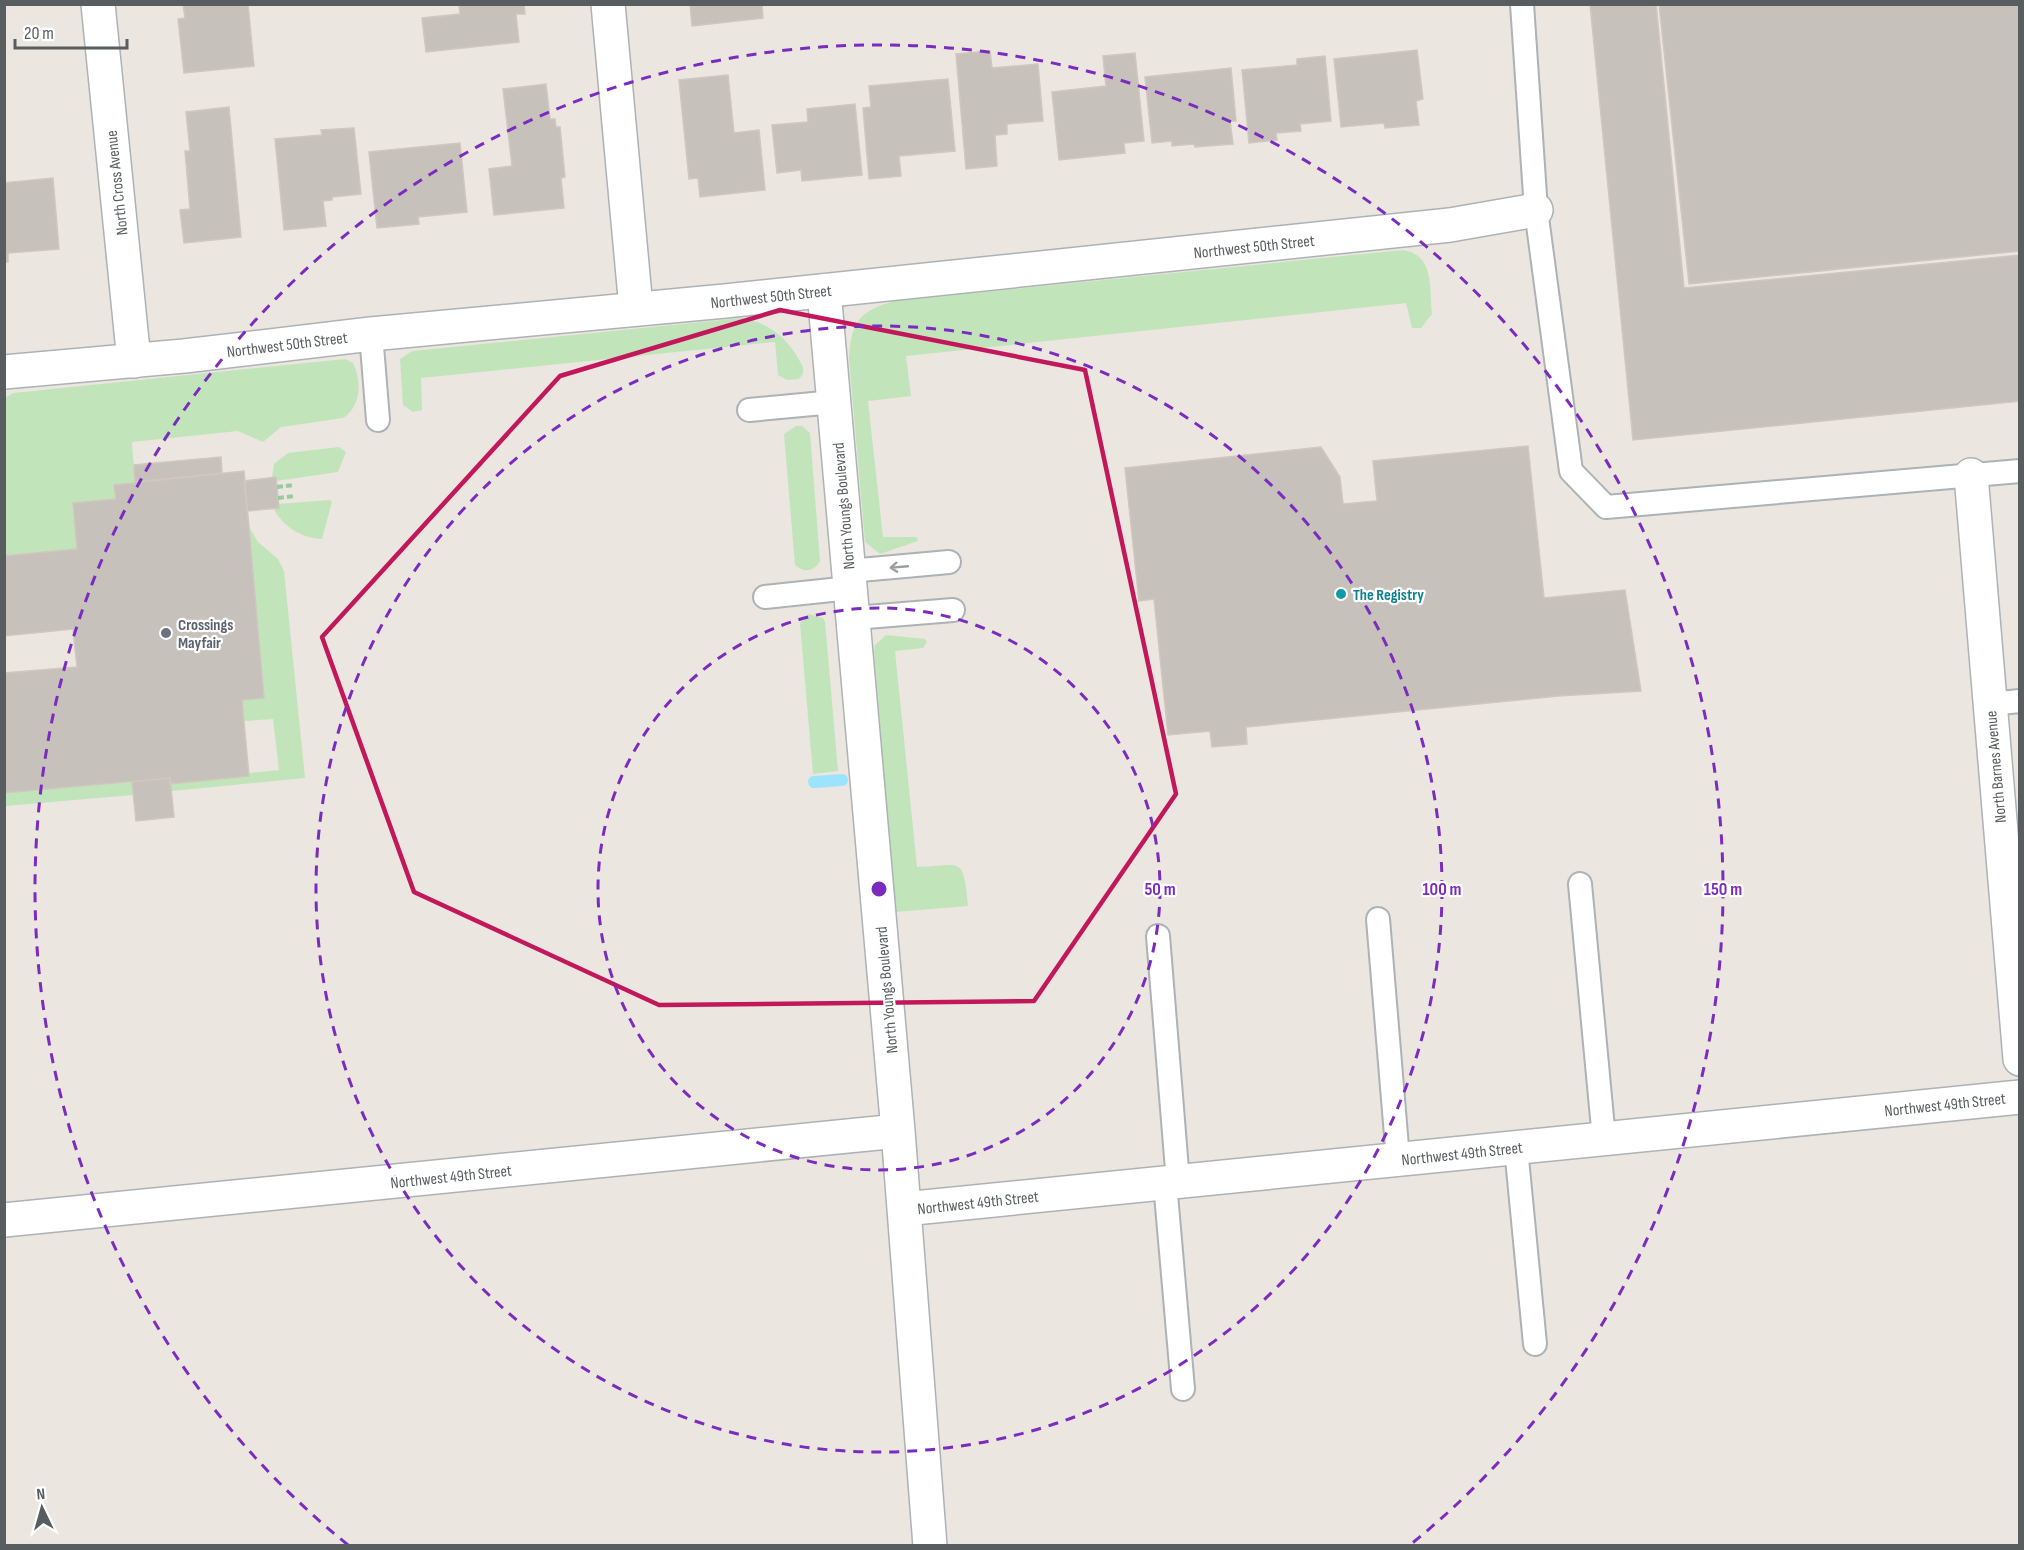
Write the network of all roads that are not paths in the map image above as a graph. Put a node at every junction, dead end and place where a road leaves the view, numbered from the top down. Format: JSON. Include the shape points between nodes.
{"nodes":[{"id":1,"x":98,"y":4,"type":"edge"},
{"id":2,"x":608,"y":4,"type":"edge"},
{"id":3,"x":1522,"y":4,"type":"edge"},
{"id":4,"x":1536,"y":210,"type":"junction"},
{"id":5,"x":824,"y":291,"type":"junction"},
{"id":6,"x":636,"y":308,"type":"junction"},
{"id":7,"x":371,"y":334,"type":"junction"},
{"id":8,"x":134,"y":361,"type":"junction"},
{"id":9,"x":4,"y":372,"type":"edge"},
{"id":10,"x":834,"y":402,"type":"junction"},
{"id":11,"x":749,"y":410,"type":"dead end"},
{"id":12,"x":378,"y":420,"type":"dead end"},
{"id":13,"x":2019,"y":471,"type":"edge"},
{"id":14,"x":1971,"y":475,"type":"junction"},
{"id":15,"x":949,"y":562,"type":"dead end"},
{"id":16,"x":851,"y":593,"type":"junction"},
{"id":17,"x":765,"y":597,"type":"dead end"},
{"id":18,"x":953,"y":610,"type":"dead end"},
{"id":19,"x":2005,"y":702,"type":"edge"},
{"id":20,"x":1580,"y":884,"type":"dead end"},
{"id":21,"x":1378,"y":919,"type":"dead end"},
{"id":22,"x":1158,"y":936,"type":"dead end"},
{"id":23,"x":2019,"y":1059,"type":"edge"},
{"id":24,"x":2019,"y":1097,"type":"edge"},
{"id":25,"x":898,"y":1131,"type":"junction"},
{"id":26,"x":1604,"y":1139,"type":"junction"},
{"id":27,"x":1516,"y":1148,"type":"junction"},
{"id":28,"x":1398,"y":1159,"type":"junction"},
{"id":29,"x":1171,"y":1182,"type":"junction"},
{"id":30,"x":904,"y":1209,"type":"junction"},
{"id":31,"x":4,"y":1220,"type":"edge"},
{"id":32,"x":1535,"y":1344,"type":"dead end"},
{"id":33,"x":1183,"y":1389,"type":"dead end"},
{"id":34,"x":930,"y":1545,"type":"edge"}],
"edges":[{"from":1,"to":8,"type":"street","name":"North Cross Avenue"},
{"from":2,"to":6,"type":"street"},
{"from":3,"to":4,"type":"lane"},
{"from":4,"to":5,"type":"street","name":"Northwest 50th Street","via":[[1450,225]]},
{"from":4,"to":14,"type":"lane","via":[[1571,471],[1606,507]]},
{"from":5,"to":6,"type":"street","name":"Northwest 50th Street"},
{"from":5,"to":10,"type":"street","name":"North Youngs Boulevard"},
{"from":6,"to":7,"type":"street","name":"Northwest 50th Street"},
{"from":7,"to":8,"type":"street","name":"Northwest 50th Street"},
{"from":7,"to":12,"type":"lane"},
{"from":8,"to":9,"type":"street","name":"Northwest 50th Street"},
{"from":10,"to":11,"type":"lane"},
{"from":10,"to":16,"type":"street","name":"North Youngs Boulevard"},
{"from":13,"to":14,"type":"lane"},
{"from":14,"to":19,"type":"street","name":"North Barnes Avenue"},
{"from":15,"to":16,"type":"lane","one_way":true},
{"from":16,"to":17,"type":"lane"},
{"from":16,"to":18,"type":"lane"},
{"from":16,"to":25,"type":"street","name":"North Youngs Boulevard"},
{"from":19,"to":23,"type":"street","name":"North Barnes Avenue"},
{"from":20,"to":26,"type":"lane"},
{"from":21,"to":28,"type":"lane"},
{"from":22,"to":29,"type":"lane"},
{"from":24,"to":26,"type":"street","name":"Northwest 49th Street"},
{"from":25,"to":30,"type":"street","name":"North Youngs Boulevard"},
{"from":25,"to":31,"type":"street","name":"Northwest 49th Street"},
{"from":26,"to":27,"type":"street","name":"Northwest 49th Street"},
{"from":27,"to":28,"type":"street","name":"Northwest 49th Street"},
{"from":27,"to":32,"type":"lane"},
{"from":28,"to":29,"type":"street","name":"Northwest 49th Street"},
{"from":29,"to":30,"type":"street","name":"Northwest 49th Street"},
{"from":29,"to":33,"type":"lane"},
{"from":30,"to":34,"type":"street","name":"North Youngs Boulevard"}]}
